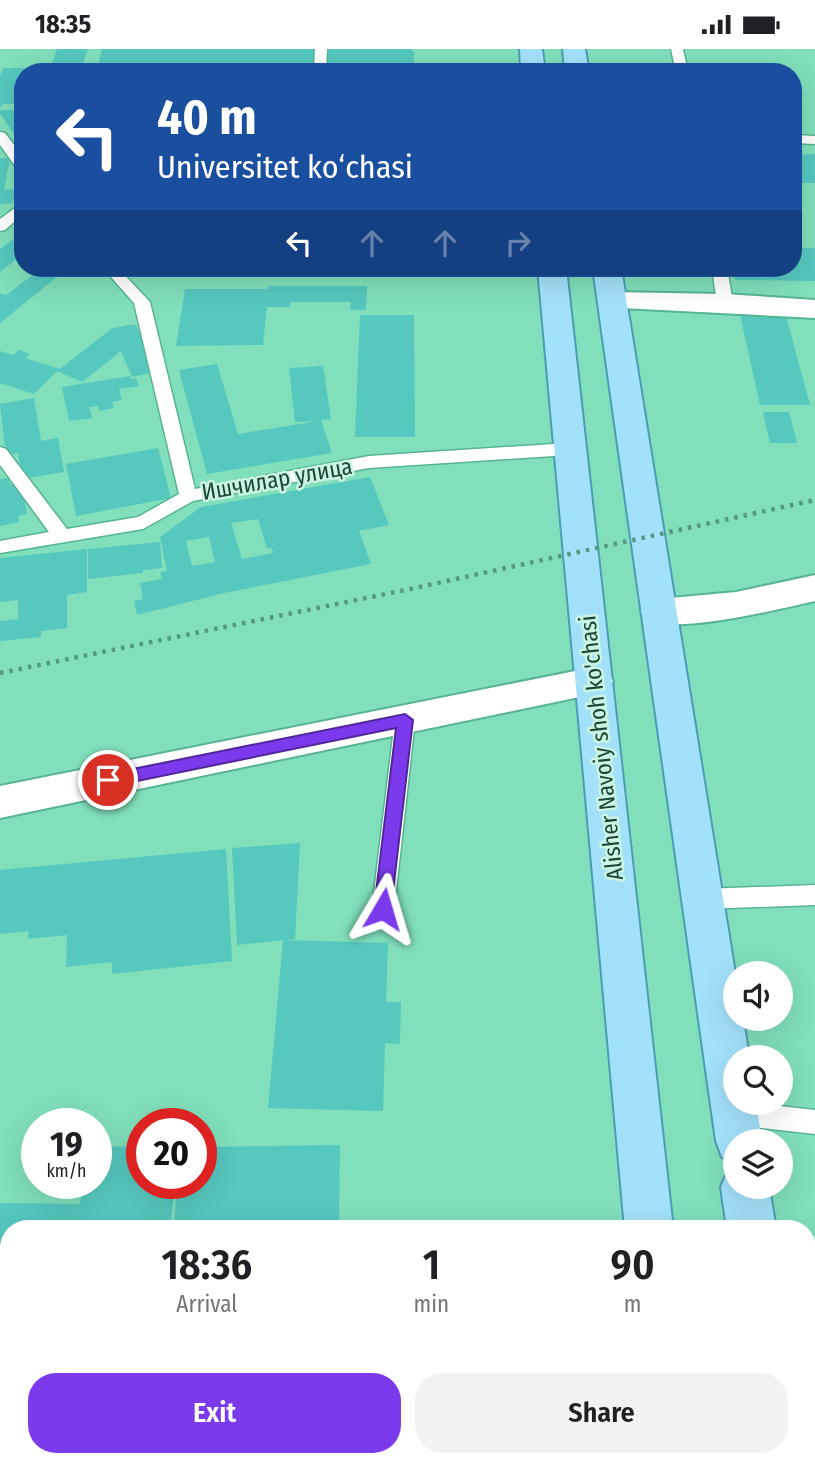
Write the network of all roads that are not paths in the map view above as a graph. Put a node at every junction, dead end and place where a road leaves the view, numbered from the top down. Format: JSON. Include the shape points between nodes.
{"nodes":[{"id":1,"x":0,"y":136,"type":"edge"},
{"id":2,"x":14,"y":155,"type":"edge"},
{"id":3,"x":14,"y":214,"type":"edge"},
{"id":4,"x":0,"y":227,"type":"edge"},
{"id":5,"x":118,"y":277,"type":"edge"},
{"id":6,"x":553,"y":277,"type":"edge"},
{"id":7,"x":721,"y":277,"type":"edge"},
{"id":8,"x":610,"y":284,"type":"edge"},
{"id":9,"x":725,"y":303,"type":"junction"},
{"id":10,"x":815,"y":309,"type":"edge"},
{"id":11,"x":569,"y":449,"type":"junction"},
{"id":12,"x":0,"y":453,"type":"edge"},
{"id":13,"x":188,"y":496,"type":"junction"},
{"id":14,"x":62,"y":536,"type":"junction"},
{"id":15,"x":0,"y":547,"type":"edge"},
{"id":16,"x":815,"y":588,"type":"edge"},
{"id":17,"x":659,"y":612,"type":"junction"},
{"id":18,"x":595,"y":681,"type":"junction"},
{"id":19,"x":405,"y":720,"type":"junction"},
{"id":20,"x":0,"y":802,"type":"edge"},
{"id":21,"x":815,"y":895,"type":"edge"},
{"id":22,"x":702,"y":899,"type":"junction"},
{"id":23,"x":383,"y":909,"type":"dead end"},
{"id":24,"x":815,"y":1122,"type":"edge"},
{"id":25,"x":736,"y":1127,"type":"edge"},
{"id":26,"x":747,"y":1199,"type":"edge"},
{"id":27,"x":648,"y":1220,"type":"edge"},
{"id":28,"x":750,"y":1220,"type":"edge"}],
"edges":[{"from":1,"to":2,"type":"lane"},
{"from":3,"to":4,"type":"lane"},
{"from":5,"to":13,"type":"lane","name":"Ишчилар улица","via":[[142,302]]},
{"from":6,"to":11,"type":"main road","name":"Alisher Navoiy shoh ko'chasi"},
{"from":7,"to":9,"type":"lane"},
{"from":8,"to":9,"type":"main road"},
{"from":8,"to":17,"type":"main road"},
{"from":9,"to":10,"type":"main road"},
{"from":11,"to":13,"type":"lane","name":"Ишчилар улица","via":[[369,462]]},
{"from":11,"to":18,"type":"main road","name":"Alisher Navoiy shoh ko'chasi"},
{"from":12,"to":14,"type":"lane"},
{"from":13,"to":14,"type":"lane","via":[[143,523]]},
{"from":14,"to":15,"type":"lane"},
{"from":16,"to":17,"type":"main road","via":[[736,605]]},
{"from":17,"to":22,"type":"main road"},
{"from":18,"to":19,"type":"main road"},
{"from":18,"to":27,"type":"main road","name":"Alisher Navoiy shoh ko'chasi"},
{"from":19,"to":20,"type":"main road"},
{"from":19,"to":23,"type":"lane"},
{"from":21,"to":22,"type":"lane"},
{"from":22,"to":25,"type":"main road"},
{"from":24,"to":25,"type":"lane"},
{"from":26,"to":28,"type":"main road"}]}
